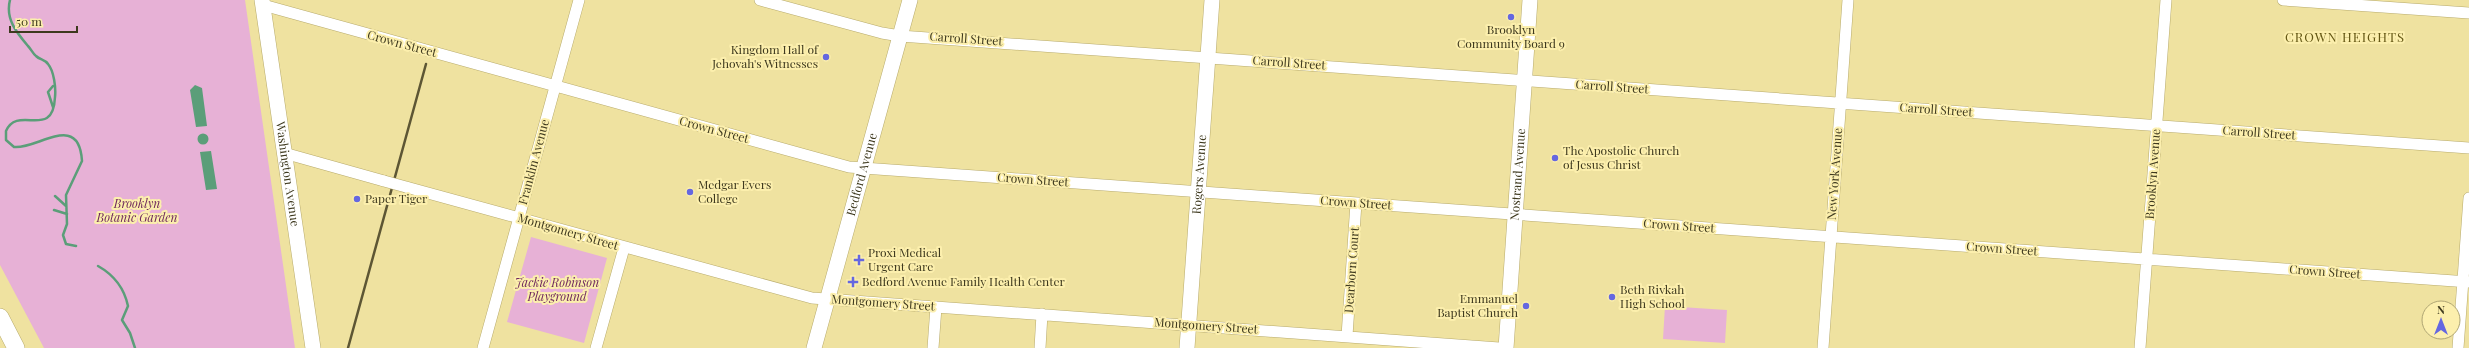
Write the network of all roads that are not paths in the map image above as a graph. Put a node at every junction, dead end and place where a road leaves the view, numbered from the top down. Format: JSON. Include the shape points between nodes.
{"nodes":[{"id":1,"x":579,"y":0,"type":"edge"},
{"id":2,"x":760,"y":0,"type":"edge"},
{"id":3,"x":910,"y":0,"type":"edge"},
{"id":4,"x":1212,"y":0,"type":"edge"},
{"id":5,"x":1530,"y":0,"type":"edge"},
{"id":6,"x":1848,"y":0,"type":"edge"},
{"id":7,"x":2166,"y":0,"type":"edge"},
{"id":8,"x":2283,"y":0,"type":"edge"},
{"id":9,"x":262,"y":3,"type":"edge"},
{"id":10,"x":2469,"y":13,"type":"edge"},
{"id":11,"x":900,"y":36,"type":"junction"},
{"id":12,"x":1208,"y":58,"type":"junction"},
{"id":13,"x":1524,"y":80,"type":"junction"},
{"id":14,"x":555,"y":86,"type":"junction"},
{"id":15,"x":1840,"y":103,"type":"junction"},
{"id":16,"x":2156,"y":126,"type":"junction"},
{"id":17,"x":2469,"y":148,"type":"edge"},
{"id":18,"x":284,"y":153,"type":"junction"},
{"id":19,"x":864,"y":168,"type":"junction"},
{"id":20,"x":1199,"y":192,"type":"junction"},
{"id":21,"x":2469,"y":198,"type":"edge"},
{"id":22,"x":1356,"y":203,"type":"junction"},
{"id":23,"x":1515,"y":214,"type":"junction"},
{"id":24,"x":519,"y":218,"type":"junction"},
{"id":25,"x":1831,"y":236,"type":"junction"},
{"id":26,"x":624,"y":248,"type":"junction"},
{"id":27,"x":2146,"y":259,"type":"junction"},
{"id":28,"x":2466,"y":282,"type":"edge"},
{"id":29,"x":827,"y":299,"type":"junction"},
{"id":30,"x":936,"y":306,"type":"junction"},
{"id":31,"x":1042,"y":314,"type":"junction"},
{"id":32,"x":0,"y":317,"type":"edge"},
{"id":33,"x":1189,"y":325,"type":"junction"},
{"id":34,"x":1347,"y":336,"type":"junction"},
{"id":35,"x":16,"y":348,"type":"edge"},
{"id":36,"x":313,"y":348,"type":"edge"},
{"id":37,"x":483,"y":348,"type":"edge"},
{"id":38,"x":596,"y":348,"type":"edge"},
{"id":39,"x":814,"y":348,"type":"edge"},
{"id":40,"x":932,"y":348,"type":"edge"},
{"id":41,"x":1040,"y":348,"type":"edge"},
{"id":42,"x":1187,"y":348,"type":"edge"},
{"id":43,"x":1499,"y":348,"type":"edge"},
{"id":44,"x":1506,"y":348,"type":"edge"},
{"id":45,"x":1823,"y":348,"type":"edge"},
{"id":46,"x":2140,"y":348,"type":"edge"},
{"id":47,"x":2458,"y":348,"type":"edge"}],
"edges":[{"from":1,"to":14,"type":"street","name":"Franklin Avenue"},
{"from":2,"to":11,"type":"street","name":"Carroll Street"},
{"from":3,"to":11,"type":"main road","name":"Bedford Avenue"},
{"from":4,"to":12,"type":"main road","name":"Rogers Avenue"},
{"from":5,"to":13,"type":"main road","name":"Nostrand Avenue"},
{"from":6,"to":15,"type":"street","name":"New York Avenue"},
{"from":7,"to":16,"type":"street","name":"Brooklyn Avenue"},
{"from":8,"to":10,"type":"street"},
{"from":9,"to":14,"type":"street","name":"Crown Street"},
{"from":9,"to":18,"type":"main road","name":"Washington Avenue"},
{"from":11,"to":12,"type":"street","name":"Carroll Street"},
{"from":11,"to":19,"type":"main road","name":"Bedford Avenue"},
{"from":12,"to":13,"type":"street","name":"Carroll Street"},
{"from":12,"to":20,"type":"main road","name":"Rogers Avenue"},
{"from":13,"to":15,"type":"street","name":"Carroll Street"},
{"from":13,"to":23,"type":"main road","name":"Nostrand Avenue"},
{"from":14,"to":19,"type":"street","name":"Crown Street","via":[[848,166]]},
{"from":14,"to":24,"type":"street","name":"Franklin Avenue"},
{"from":15,"to":16,"type":"street","name":"Carroll Street"},
{"from":15,"to":25,"type":"street","name":"New York Avenue"},
{"from":16,"to":17,"type":"street","name":"Carroll Street"},
{"from":16,"to":27,"type":"street","name":"Brooklyn Avenue"},
{"from":18,"to":24,"type":"street","name":"Montgomery Street","bridge":true},
{"from":18,"to":36,"type":"main road","name":"Washington Avenue"},
{"from":19,"to":20,"type":"street","name":"Crown Street"},
{"from":19,"to":29,"type":"main road","name":"Bedford Avenue"},
{"from":20,"to":22,"type":"street","name":"Crown Street"},
{"from":20,"to":33,"type":"main road","name":"Rogers Avenue"},
{"from":21,"to":28,"type":"street"},
{"from":22,"to":23,"type":"street","name":"Crown Street"},
{"from":22,"to":34,"type":"street","name":"Dearborn Court"},
{"from":23,"to":25,"type":"street","name":"Crown Street"},
{"from":23,"to":44,"type":"main road","name":"Nostrand Avenue"},
{"from":24,"to":26,"type":"street","name":"Montgomery Street"},
{"from":24,"to":37,"type":"street","name":"Franklin Avenue"},
{"from":25,"to":27,"type":"street","name":"Crown Street"},
{"from":25,"to":45,"type":"street","name":"New York Avenue"},
{"from":26,"to":29,"type":"street","name":"Montgomery Street","via":[[812,298]]},
{"from":26,"to":38,"type":"street"},
{"from":27,"to":28,"type":"street","name":"Crown Street"},
{"from":27,"to":46,"type":"street","name":"Brooklyn Avenue"},
{"from":28,"to":47,"type":"street"},
{"from":29,"to":30,"type":"street","name":"Montgomery Street"},
{"from":29,"to":39,"type":"main road","name":"Bedford Avenue"},
{"from":30,"to":31,"type":"street","name":"Montgomery Street"},
{"from":30,"to":40,"type":"street"},
{"from":31,"to":33,"type":"street","name":"Montgomery Street"},
{"from":31,"to":41,"type":"street"},
{"from":32,"to":35,"type":"main road"},
{"from":33,"to":34,"type":"street","name":"Montgomery Street"},
{"from":33,"to":42,"type":"main road","name":"Rogers Avenue"},
{"from":34,"to":43,"type":"street","name":"Montgomery Street"}]}
